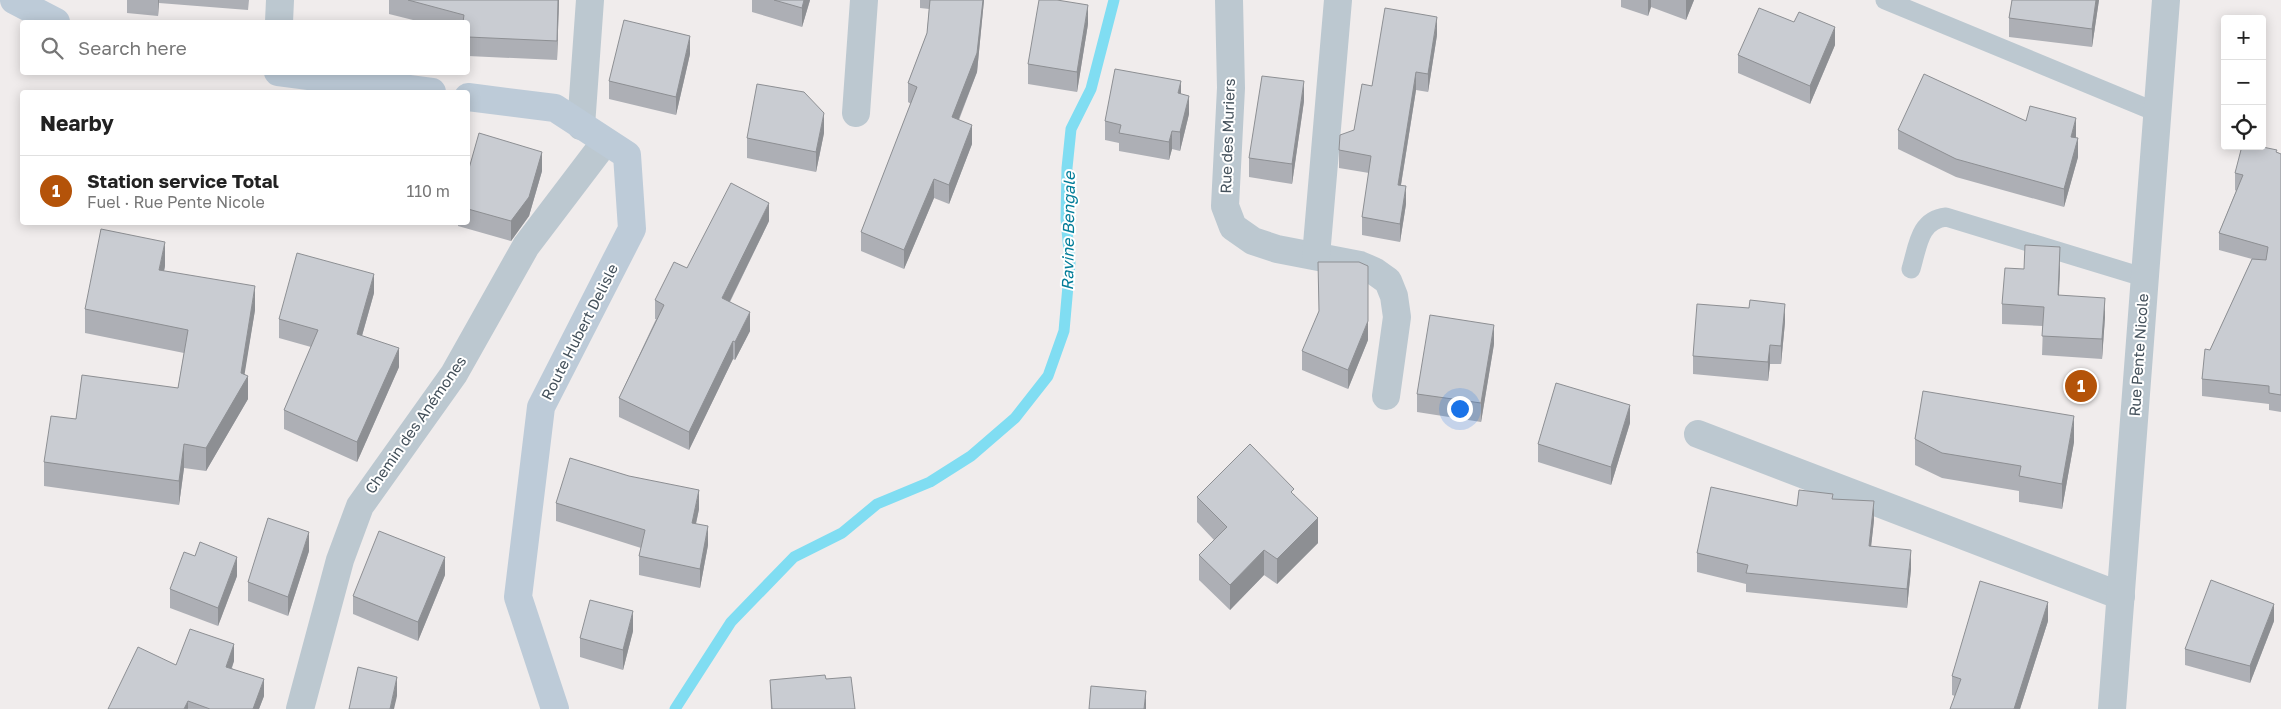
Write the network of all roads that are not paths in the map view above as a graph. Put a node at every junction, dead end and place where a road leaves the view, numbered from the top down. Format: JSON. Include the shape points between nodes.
{"nodes":[{"id":1,"x":280,"y":0,"type":"edge"},
{"id":2,"x":590,"y":0,"type":"edge"},
{"id":3,"x":864,"y":0,"type":"edge"},
{"id":4,"x":1229,"y":0,"type":"edge"},
{"id":5,"x":1338,"y":0,"type":"edge"},
{"id":6,"x":1885,"y":0,"type":"edge"},
{"id":7,"x":2166,"y":0,"type":"edge"},
{"id":8,"x":16,"y":1,"type":"edge"},
{"id":9,"x":52,"y":20,"type":"edge"},
{"id":10,"x":279,"y":20,"type":"edge"},
{"id":11,"x":301,"y":75,"type":"edge"},
{"id":12,"x":417,"y":90,"type":"edge"},
{"id":13,"x":470,"y":97,"type":"edge"},
{"id":14,"x":2156,"y":112,"type":"junction"},
{"id":15,"x":856,"y":113,"type":"dead end"},
{"id":16,"x":581,"y":126,"type":"junction"},
{"id":17,"x":605,"y":142,"type":"junction"},
{"id":18,"x":1316,"y":256,"type":"junction"},
{"id":19,"x":1910,"y":269,"type":"dead end"},
{"id":20,"x":2146,"y":278,"type":"junction"},
{"id":21,"x":1386,"y":396,"type":"dead end"},
{"id":22,"x":1698,"y":434,"type":"dead end"},
{"id":23,"x":2121,"y":596,"type":"junction"},
{"id":24,"x":300,"y":709,"type":"edge"},
{"id":25,"x":555,"y":709,"type":"edge"},
{"id":26,"x":2112,"y":709,"type":"edge"}],
"edges":[{"from":1,"to":10,"type":"street"},
{"from":2,"to":16,"type":"street"},
{"from":3,"to":15,"type":"street"},
{"from":4,"to":18,"type":"street","name":"Rue des Muriers","via":[[1231,88],[1225,206],[1233,226],[1253,242]]},
{"from":5,"to":18,"type":"street"},
{"from":6,"to":14,"type":"lane"},
{"from":7,"to":14,"type":"street","name":"Rue Pente Nicole"},
{"from":8,"to":9,"type":"main road"},
{"from":11,"to":12,"type":"main road"},
{"from":13,"to":16,"type":"main road","name":"Route Hubert Delisle","via":[[555,108]]},
{"from":14,"to":20,"type":"street","name":"Rue Pente Nicole"},
{"from":16,"to":17,"type":"main road","name":"Route Hubert Delisle"},
{"from":17,"to":24,"type":"street","name":"Chemin des Anémones","via":[[526,246],[454,374],[360,506],[340,560]]},
{"from":17,"to":25,"type":"main road","name":"Route Hubert Delisle","via":[[627,155],[632,229],[541,407],[518,597]]},
{"from":18,"to":21,"type":"street","name":"Rue des Muriers","via":[[1360,264],[1388,281],[1397,317]]},
{"from":19,"to":20,"type":"lane","via":[[1926,225],[1946,217]]},
{"from":20,"to":23,"type":"street","name":"Rue Pente Nicole"},
{"from":22,"to":23,"type":"street"},
{"from":23,"to":26,"type":"street","name":"Rue Pente Nicole"}]}
